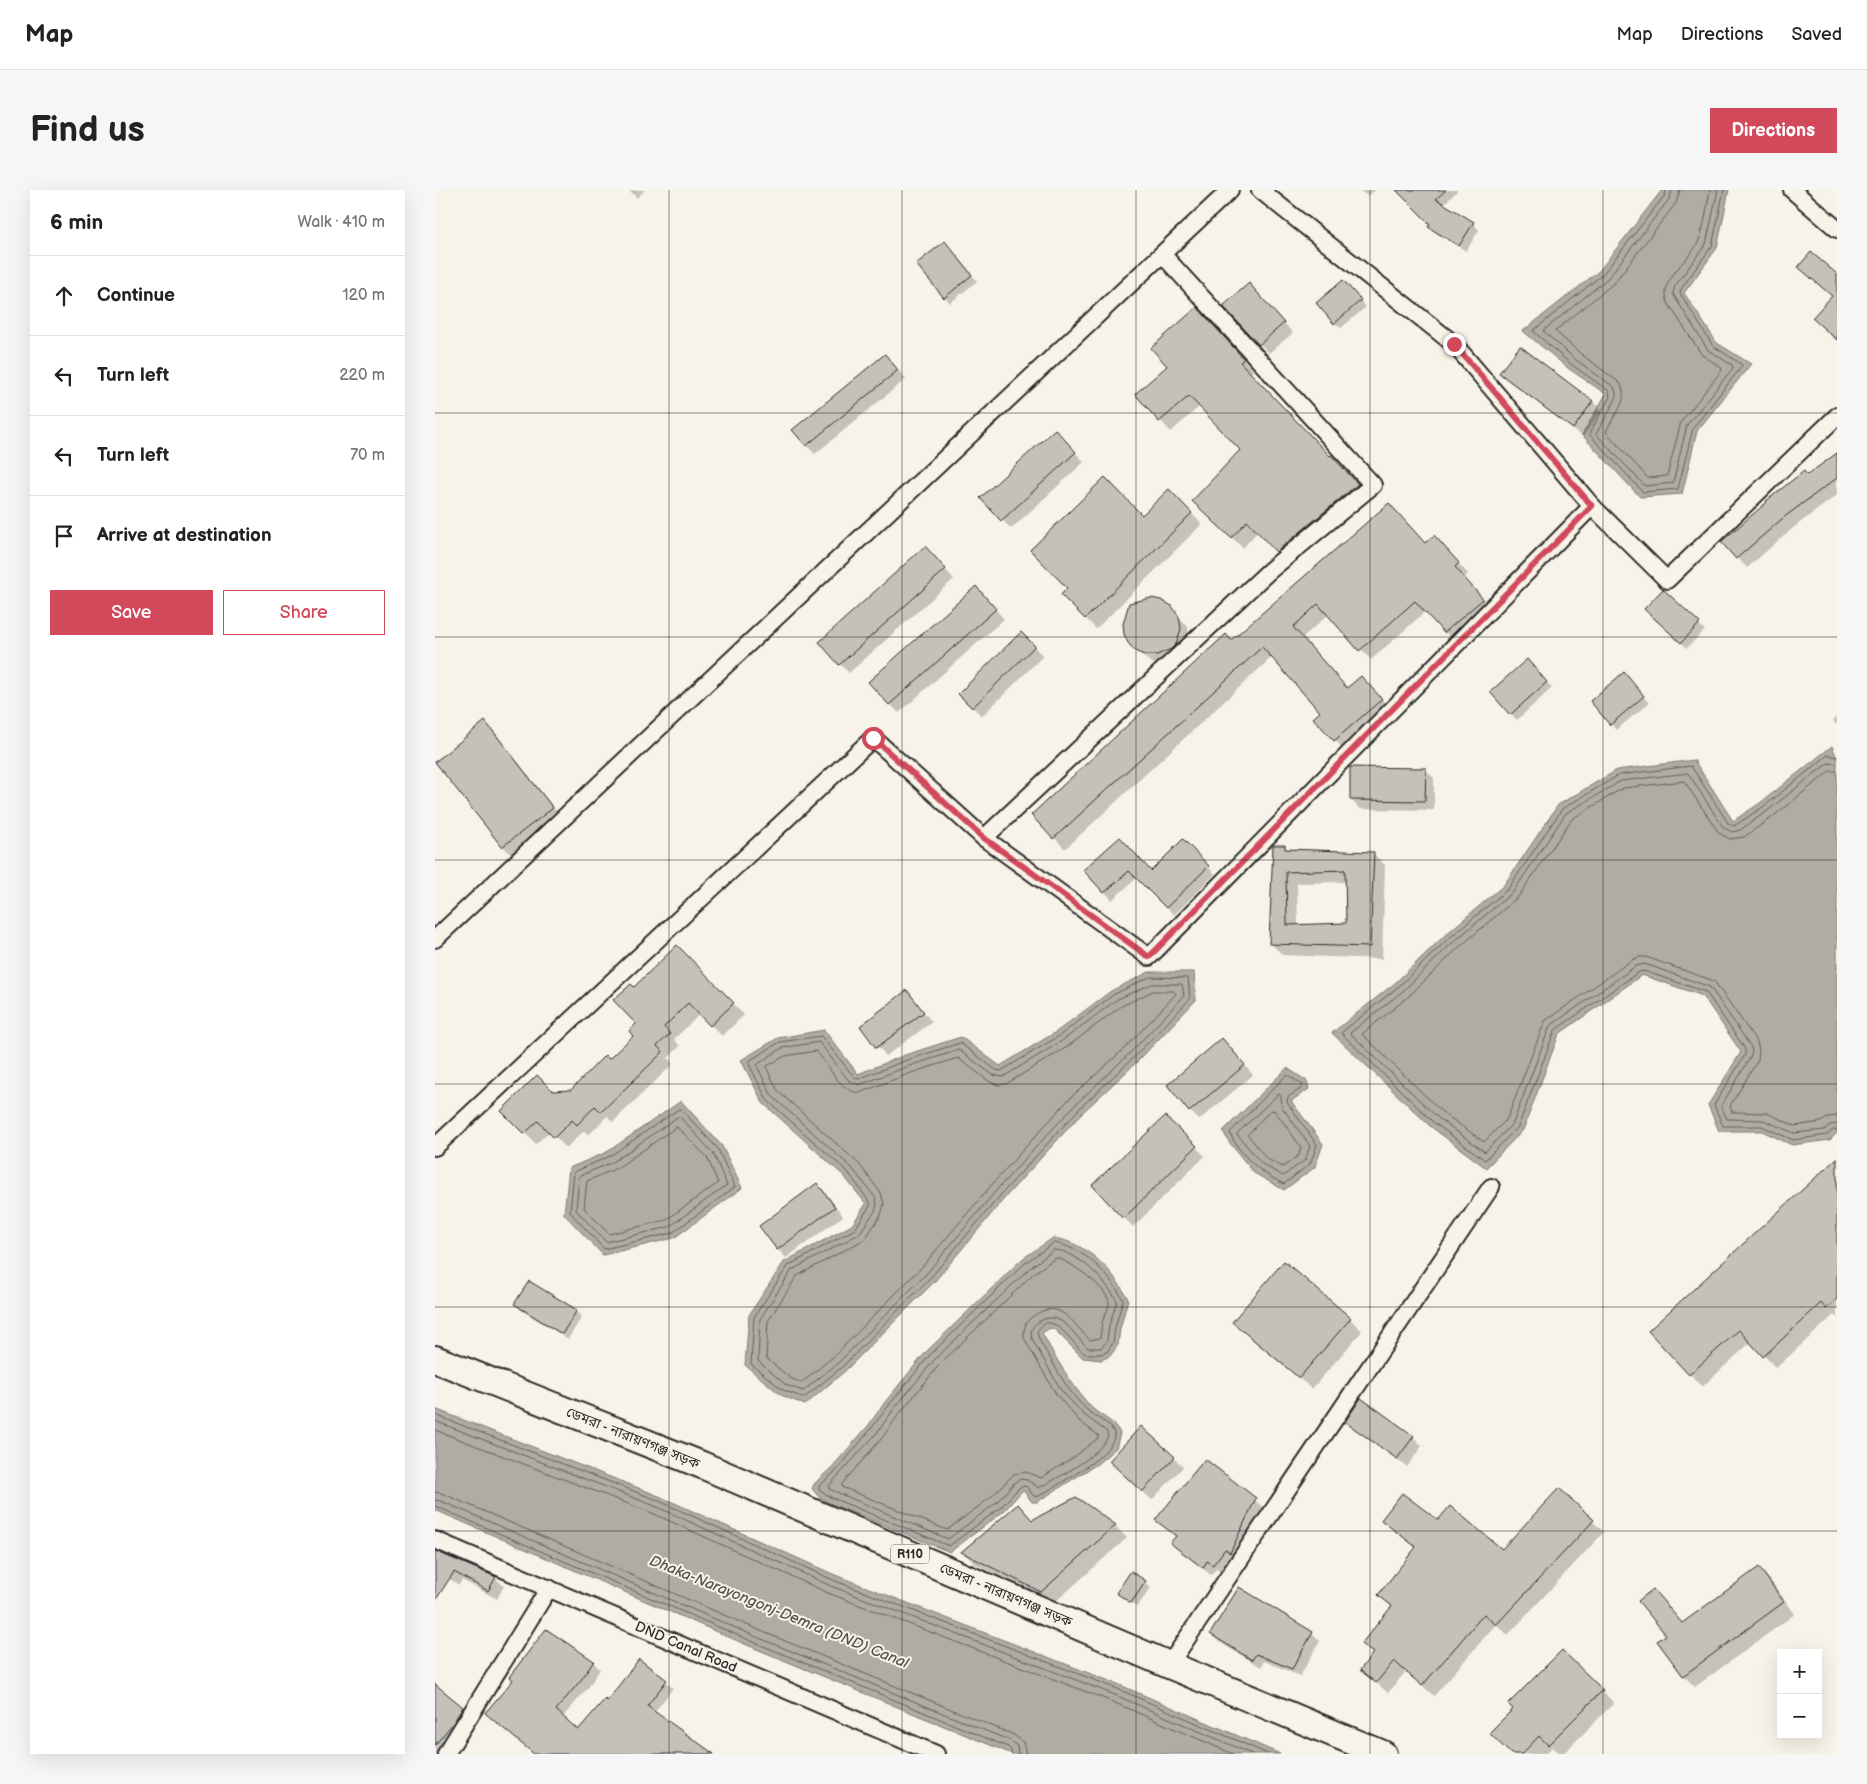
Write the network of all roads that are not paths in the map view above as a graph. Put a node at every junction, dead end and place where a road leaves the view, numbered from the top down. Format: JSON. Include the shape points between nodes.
{"nodes":[{"id":1,"x":1231,"y":190,"type":"edge"},
{"id":2,"x":1260,"y":190,"type":"edge"},
{"id":3,"x":1792,"y":190,"type":"edge"},
{"id":4,"x":1837,"y":229,"type":"edge"},
{"id":5,"x":1163,"y":255,"type":"junction"},
{"id":6,"x":1837,"y":416,"type":"edge"},
{"id":7,"x":1592,"y":506,"type":"junction"},
{"id":8,"x":984,"y":838,"type":"junction"},
{"id":9,"x":435,"y":939,"type":"edge"},
{"id":10,"x":435,"y":1147,"type":"edge"},
{"id":11,"x":1491,"y":1187,"type":"dead end"},
{"id":12,"x":435,"y":1359,"type":"edge"},
{"id":13,"x":435,"y":1540,"type":"edge"},
{"id":14,"x":549,"y":1588,"type":"junction"},
{"id":15,"x":1169,"y":1665,"type":"junction"},
{"id":16,"x":446,"y":1754,"type":"edge"},
{"id":17,"x":936,"y":1754,"type":"edge"},
{"id":18,"x":1383,"y":1754,"type":"edge"}],
"edges":[{"from":1,"to":5,"type":"street"},
{"from":2,"to":7,"type":"street","via":[[1454,344]]},
{"from":3,"to":4,"type":"street"},
{"from":5,"to":8,"type":"street","via":[[1373,485],[1269,571]]},
{"from":5,"to":9,"type":"street"},
{"from":6,"to":7,"type":"street","via":[[1667,580]]},
{"from":7,"to":8,"type":"street","via":[[1149,957]]},
{"from":8,"to":10,"type":"street","via":[[873,738]]},
{"from":11,"to":15,"type":"street"},
{"from":12,"to":15,"type":"main road","name":"ডেমরা - নারায়ণগঞ্জ সড়ক","number":"R110","via":[[702,1464]]},
{"from":13,"to":14,"type":"street","name":"DND Canal Road"},
{"from":14,"to":16,"type":"street"},
{"from":14,"to":17,"type":"street","name":"DND Canal Road"},
{"from":15,"to":18,"type":"main road","name":"ডেমরা - নারায়ণগঞ্জ সড়ক","number":"R110"}]}
